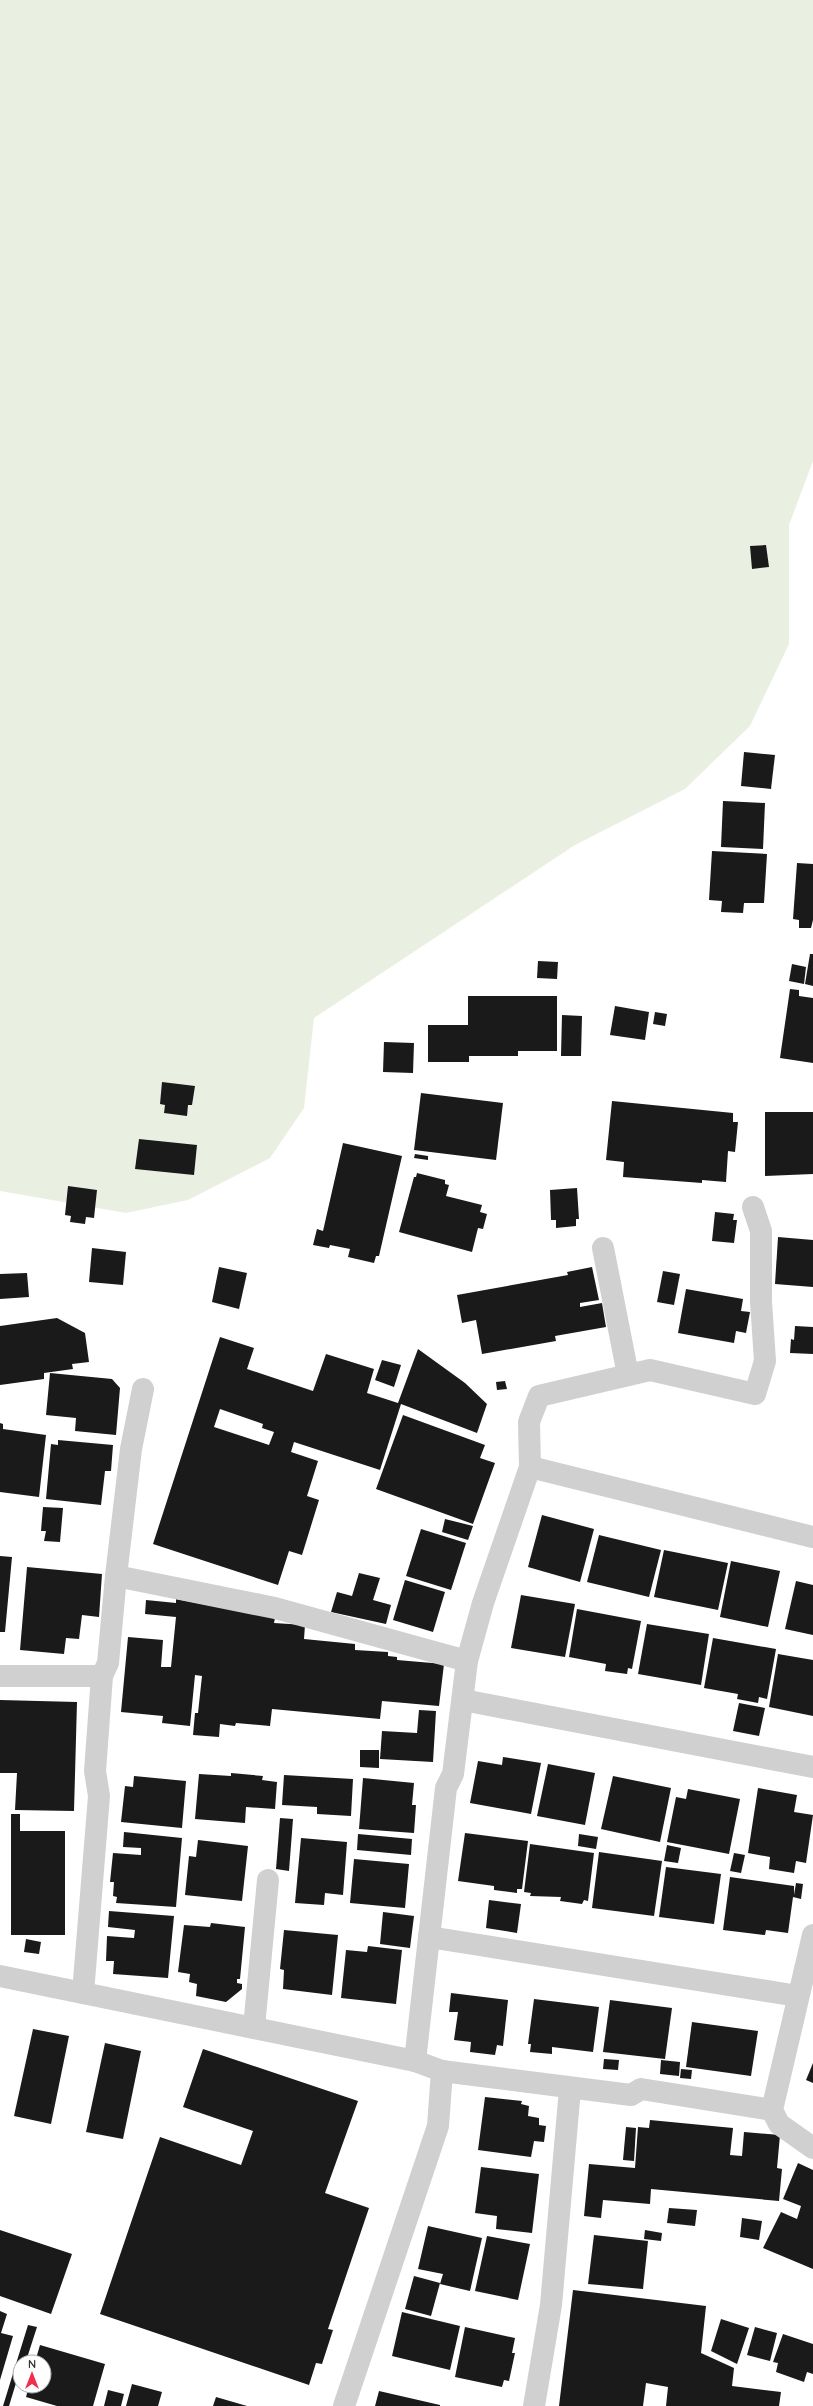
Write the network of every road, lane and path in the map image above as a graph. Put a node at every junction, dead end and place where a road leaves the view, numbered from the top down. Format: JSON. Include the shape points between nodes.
{"nodes":[{"id":1,"x":752,"y":1207,"type":"dead end"},
{"id":2,"x":604,"y":1248,"type":"dead end"},
{"id":3,"x":628,"y":1375,"type":"junction"},
{"id":4,"x":144,"y":1389,"type":"dead end"},
{"id":5,"x":530,"y":1467,"type":"junction"},
{"id":6,"x":813,"y":1537,"type":"edge"},
{"id":7,"x":116,"y":1576,"type":"junction"},
{"id":8,"x":467,"y":1661,"type":"junction"},
{"id":9,"x":0,"y":1676,"type":"edge"},
{"id":10,"x":102,"y":1676,"type":"junction"},
{"id":11,"x":463,"y":1700,"type":"junction"},
{"id":12,"x":813,"y":1767,"type":"edge"},
{"id":13,"x":268,"y":1880,"type":"dead end"},
{"id":14,"x":813,"y":1935,"type":"edge"},
{"id":15,"x":429,"y":1937,"type":"junction"},
{"id":16,"x":0,"y":1976,"type":"edge"},
{"id":17,"x":83,"y":1993,"type":"junction"},
{"id":18,"x":798,"y":1996,"type":"junction"},
{"id":19,"x":254,"y":2027,"type":"junction"},
{"id":20,"x":415,"y":2061,"type":"junction"},
{"id":21,"x":442,"y":2071,"type":"junction"},
{"id":22,"x":570,"y":2089,"type":"junction"},
{"id":23,"x":772,"y":2110,"type":"junction"},
{"id":24,"x":813,"y":2148,"type":"edge"},
{"id":25,"x":344,"y":2406,"type":"edge"},
{"id":26,"x":534,"y":2406,"type":"edge"}],
"edges":[{"from":1,"to":3,"type":"street","via":[[761,1231],[761,1302],[765,1361],[755,1394],[650,1370]]},
{"from":2,"to":3,"type":"street"},
{"from":3,"to":5,"type":"street","via":[[539,1396],[529,1422]]},
{"from":4,"to":7,"type":"street","via":[[131,1449]]},
{"from":5,"to":6,"type":"street"},
{"from":5,"to":8,"type":"street","via":[[483,1603]]},
{"from":7,"to":8,"type":"street","via":[[275,1608]]},
{"from":7,"to":10,"type":"street","via":[[108,1663]]},
{"from":8,"to":11,"type":"street"},
{"from":9,"to":10,"type":"street"},
{"from":10,"to":17,"type":"street","via":[[95,1770],[99,1796]]},
{"from":11,"to":12,"type":"street"},
{"from":11,"to":15,"type":"street","via":[[453,1774],[446,1788]]},
{"from":13,"to":19,"type":"street"},
{"from":14,"to":18,"type":"street"},
{"from":15,"to":18,"type":"street"},
{"from":15,"to":20,"type":"street"},
{"from":16,"to":17,"type":"street"},
{"from":17,"to":19,"type":"street"},
{"from":18,"to":23,"type":"street"},
{"from":19,"to":20,"type":"street"},
{"from":20,"to":21,"type":"street"},
{"from":21,"to":22,"type":"street"},
{"from":21,"to":25,"type":"street","via":[[438,2126]]},
{"from":22,"to":23,"type":"street","via":[[632,2095],[641,2089]]},
{"from":22,"to":26,"type":"street","via":[[551,2305]]},
{"from":23,"to":24,"type":"street","via":[[779,2124]]}]}
